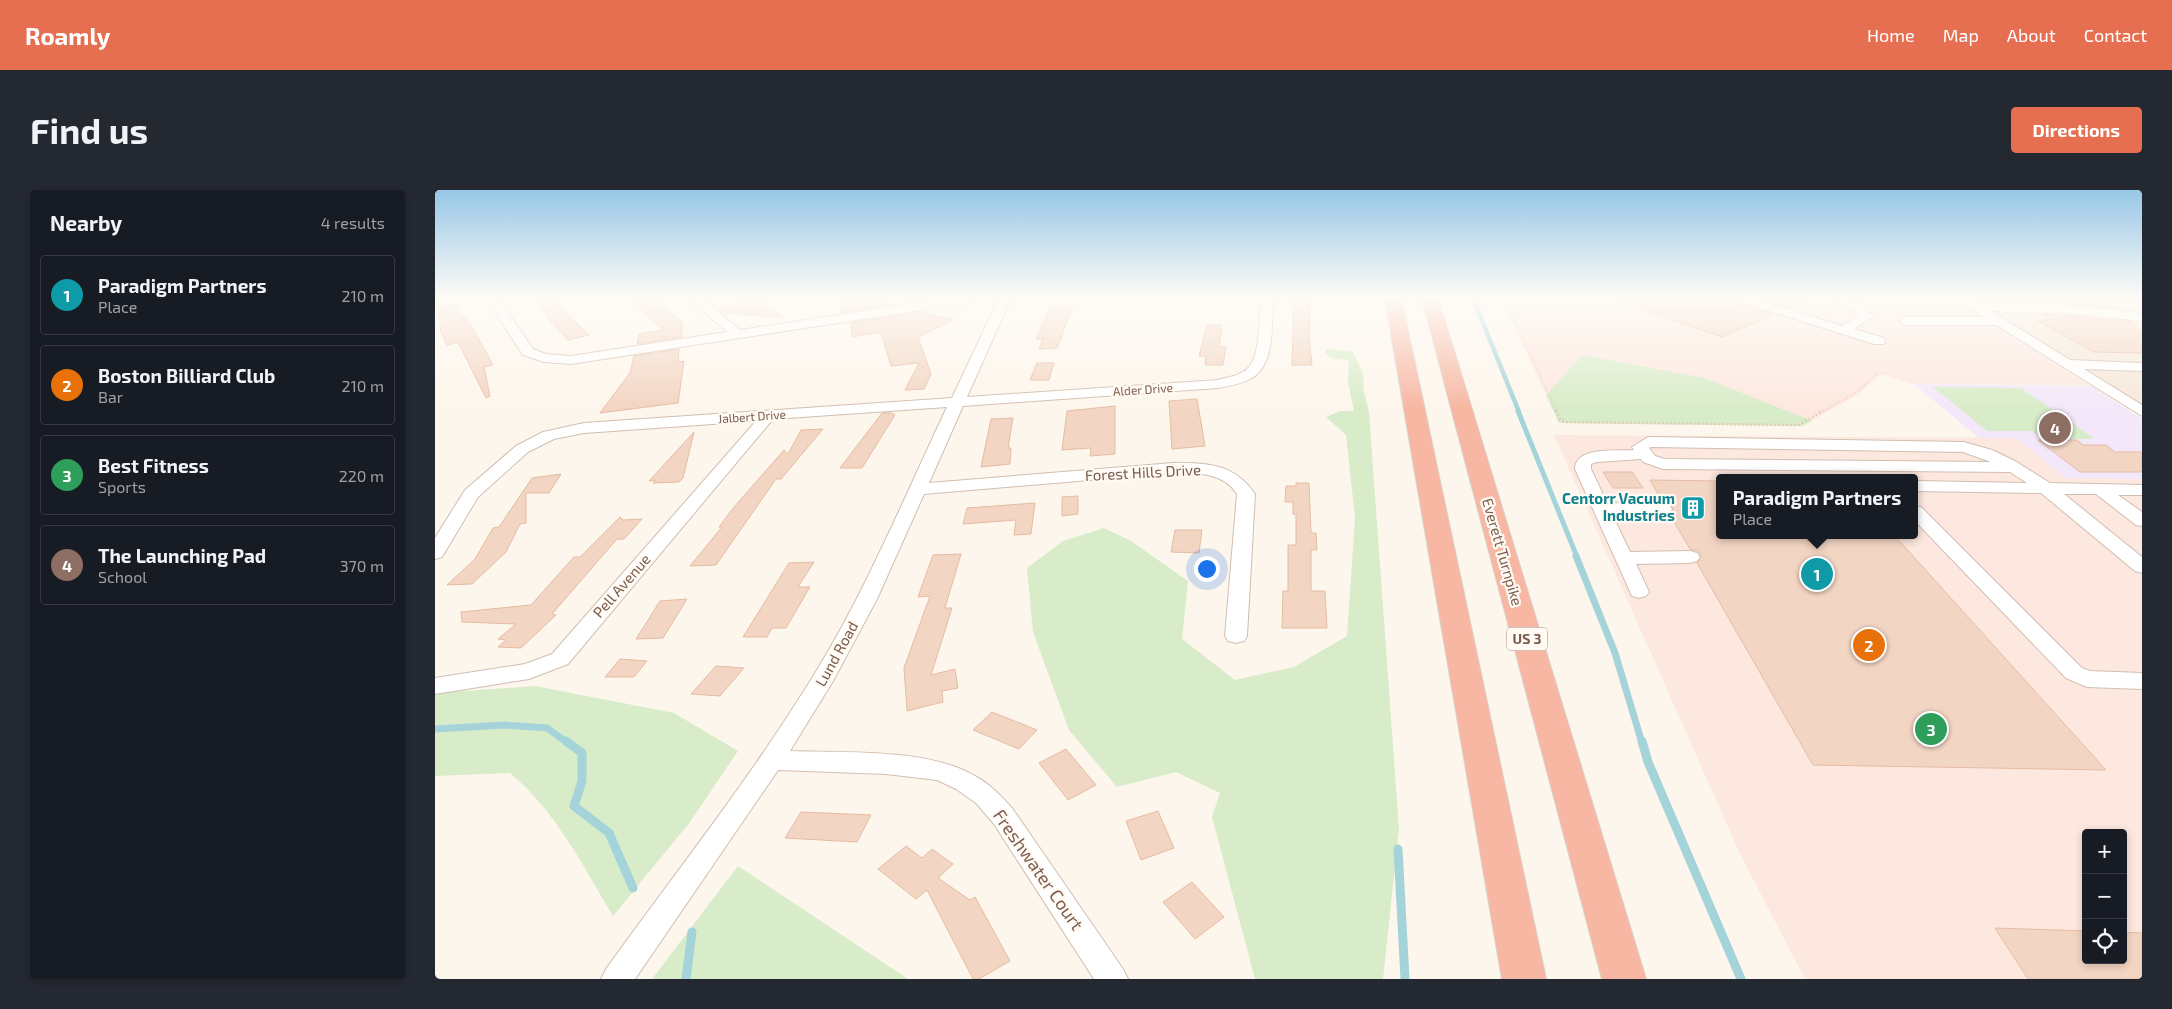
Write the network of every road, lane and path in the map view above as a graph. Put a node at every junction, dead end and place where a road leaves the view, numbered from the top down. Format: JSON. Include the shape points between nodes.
{"nodes":[{"id":1,"x":516,"y":335,"type":"edge"},
{"id":2,"x":738,"y":335,"type":"edge"},
{"id":3,"x":988,"y":335,"type":"edge"},
{"id":4,"x":1263,"y":335,"type":"edge"},
{"id":5,"x":1397,"y":335,"type":"edge"},
{"id":6,"x":1400,"y":335,"type":"edge"},
{"id":7,"x":1440,"y":335,"type":"edge"},
{"id":8,"x":1521,"y":335,"type":"edge"},
{"id":9,"x":1861,"y":335,"type":"edge"},
{"id":10,"x":2021,"y":335,"type":"edge"},
{"id":11,"x":1879,"y":340,"type":"dead end"},
{"id":12,"x":2067,"y":364,"type":"junction"},
{"id":13,"x":2142,"y":367,"type":"edge"},
{"id":14,"x":1891,"y":374,"type":"dead end"},
{"id":15,"x":1410,"y":387,"type":"junction"},
{"id":16,"x":956,"y":403,"type":"junction"},
{"id":17,"x":2142,"y":412,"type":"edge"},
{"id":18,"x":768,"y":416,"type":"junction"},
{"id":19,"x":1645,"y":454,"type":"junction"},
{"id":20,"x":2011,"y":467,"type":"junction"},
{"id":21,"x":1876,"y":472,"type":"edge"},
{"id":22,"x":1918,"y":486,"type":"edge"},
{"id":23,"x":2046,"y":488,"type":"junction"},
{"id":24,"x":918,"y":489,"type":"junction"},
{"id":25,"x":2101,"y":490,"type":"junction"},
{"id":26,"x":2142,"y":490,"type":"edge"},
{"id":27,"x":1601,"y":508,"type":"junction"},
{"id":28,"x":1663,"y":509,"type":"dead end"},
{"id":29,"x":1918,"y":514,"type":"edge"},
{"id":30,"x":2142,"y":522,"type":"edge"},
{"id":31,"x":435,"y":553,"type":"edge"},
{"id":32,"x":1691,"y":557,"type":"dead end"},
{"id":33,"x":1623,"y":558,"type":"junction"},
{"id":34,"x":2142,"y":567,"type":"edge"},
{"id":35,"x":1639,"y":592,"type":"dead end"},
{"id":36,"x":1236,"y":636,"type":"dead end"},
{"id":37,"x":2142,"y":681,"type":"edge"},
{"id":38,"x":435,"y":686,"type":"edge"},
{"id":39,"x":771,"y":760,"type":"junction"},
{"id":40,"x":617,"y":979,"type":"edge"},
{"id":41,"x":1112,"y":979,"type":"edge"},
{"id":42,"x":1524,"y":979,"type":"edge"},
{"id":43,"x":1624,"y":979,"type":"edge"}],
"edges":[{"from":1,"to":2,"type":"street","via":[[528,352],[544,358],[571,360]]},
{"from":3,"to":16,"type":"street","name":"Lund Road"},
{"from":4,"to":16,"type":"street","name":"Alder Drive","via":[[1256,368],[1233,380]]},
{"from":5,"to":15,"type":"highway"},
{"from":6,"to":15,"type":"highway"},
{"from":7,"to":43,"type":"highway","name":"Everett Turnpike","number":"US 3"},
{"from":8,"to":14,"type":"path","via":[[1559,419],[1566,422],[1798,425],[1854,394],[1878,373]]},
{"from":9,"to":11,"type":"street"},
{"from":10,"to":12,"type":"street"},
{"from":12,"to":13,"type":"street"},
{"from":12,"to":17,"type":"street"},
{"from":15,"to":42,"type":"highway"},
{"from":16,"to":18,"type":"street","name":"Jalbert Drive"},
{"from":16,"to":24,"type":"street","name":"Lund Road"},
{"from":18,"to":31,"type":"street","name":"Jalbert Drive","via":[[584,428],[549,435],[522,449],[477,487]]},
{"from":18,"to":38,"type":"street","name":"Pell Avenue","via":[[560,659],[529,671]]},
{"from":19,"to":20,"type":"street","via":[[1639,447],[1648,442],[1964,447],[1990,454]]},
{"from":19,"to":21,"type":"street","via":[[1663,464]]},
{"from":19,"to":27,"type":"street","via":[[1594,457],[1583,462],[1583,470]]},
{"from":20,"to":21,"type":"street"},
{"from":20,"to":23,"type":"street"},
{"from":22,"to":23,"type":"street"},
{"from":23,"to":25,"type":"street"},
{"from":23,"to":34,"type":"street"},
{"from":24,"to":36,"type":"street","name":"Forest Hills Drive","via":[[1173,468],[1214,470],[1230,476],[1241,484],[1246,494]]},
{"from":24,"to":39,"type":"street","name":"Lund Road","via":[[867,599],[823,681]]},
{"from":25,"to":26,"type":"street"},
{"from":25,"to":30,"type":"street"},
{"from":27,"to":28,"type":"street"},
{"from":27,"to":33,"type":"street"},
{"from":29,"to":37,"type":"street","via":[[2074,673],[2087,680]]},
{"from":32,"to":33,"type":"street"},
{"from":33,"to":35,"type":"street"},
{"from":39,"to":40,"type":"street","name":"Lund Road"},
{"from":39,"to":41,"type":"street","name":"Freshwater Court","via":[[915,766],[941,771],[965,782],[985,796],[1003,816]]}]}
